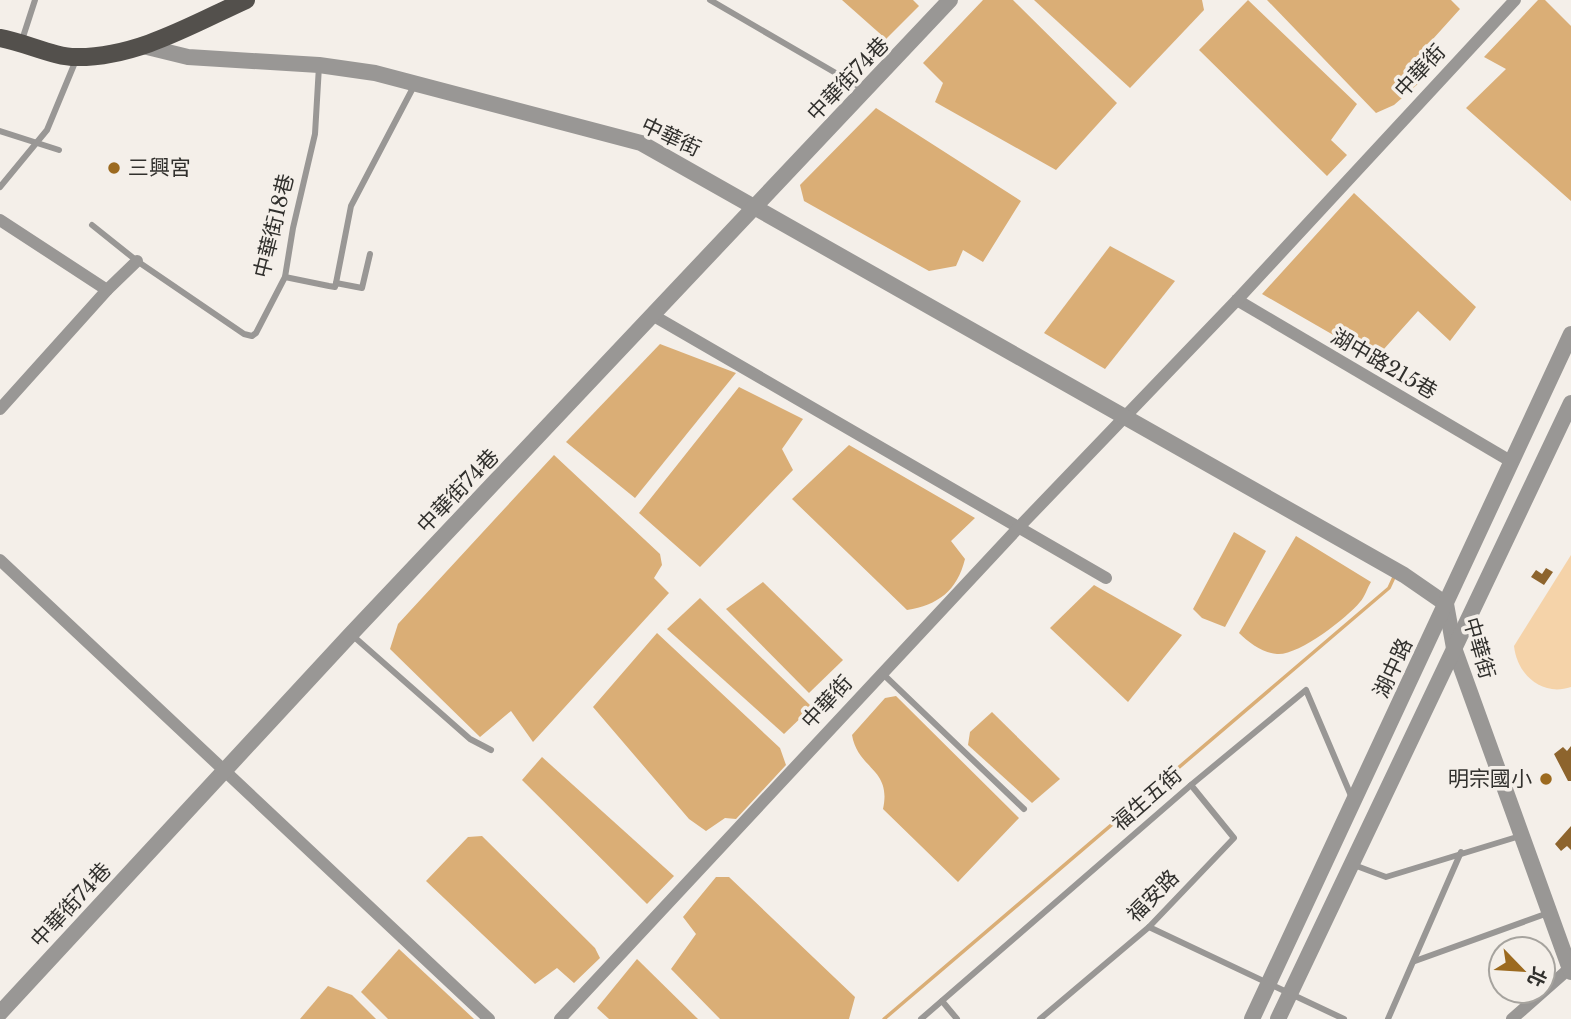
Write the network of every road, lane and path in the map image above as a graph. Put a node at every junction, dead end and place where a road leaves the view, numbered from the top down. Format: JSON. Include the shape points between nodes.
{"nodes":[{"id":1,"x":35,"y":0,"type":"edge"},
{"id":2,"x":246,"y":0,"type":"edge"},
{"id":3,"x":710,"y":0,"type":"edge"},
{"id":4,"x":950,"y":0,"type":"edge"},
{"id":5,"x":1515,"y":0,"type":"edge"},
{"id":6,"x":0,"y":38,"type":"edge"},
{"id":7,"x":21,"y":42,"type":"junction"},
{"id":8,"x":143,"y":46,"type":"junction"},
{"id":9,"x":76,"y":58,"type":"junction"},
{"id":10,"x":319,"y":65,"type":"junction"},
{"id":11,"x":416,"y":83,"type":"junction"},
{"id":12,"x":866,"y":91,"type":"junction"},
{"id":13,"x":0,"y":131,"type":"edge"},
{"id":14,"x":37,"y":143,"type":"junction"},
{"id":15,"x":59,"y":150,"type":"dead end"},
{"id":16,"x":0,"y":187,"type":"edge"},
{"id":17,"x":754,"y":205,"type":"junction"},
{"id":18,"x":0,"y":220,"type":"edge"},
{"id":19,"x":92,"y":225,"type":"dead end"},
{"id":20,"x":370,"y":254,"type":"dead end"},
{"id":21,"x":137,"y":261,"type":"junction"},
{"id":22,"x":285,"y":277,"type":"junction"},
{"id":23,"x":336,"y":283,"type":"junction"},
{"id":24,"x":107,"y":290,"type":"junction"},
{"id":25,"x":1237,"y":300,"type":"junction"},
{"id":26,"x":654,"y":316,"type":"junction"},
{"id":27,"x":1571,"y":334,"type":"edge"},
{"id":28,"x":0,"y":409,"type":"edge"},
{"id":29,"x":1569,"y":412,"type":"edge"},
{"id":30,"x":1127,"y":417,"type":"junction"},
{"id":31,"x":1512,"y":462,"type":"junction"},
{"id":32,"x":1020,"y":526,"type":"junction"},
{"id":33,"x":0,"y":560,"type":"edge"},
{"id":34,"x":1106,"y":578,"type":"dead end"},
{"id":35,"x":1446,"y":604,"type":"junction"},
{"id":36,"x":351,"y":634,"type":"junction"},
{"id":37,"x":1454,"y":648,"type":"junction"},
{"id":38,"x":883,"y":674,"type":"junction"},
{"id":39,"x":491,"y":750,"type":"dead end"},
{"id":40,"x":223,"y":772,"type":"junction"},
{"id":41,"x":1191,"y":785,"type":"junction"},
{"id":42,"x":1354,"y":803,"type":"junction"},
{"id":43,"x":1024,"y":809,"type":"dead end"},
{"id":44,"x":1522,"y":835,"type":"junction"},
{"id":45,"x":1461,"y":852,"type":"junction"},
{"id":46,"x":1352,"y":864,"type":"junction"},
{"id":47,"x":1550,"y":913,"type":"junction"},
{"id":48,"x":1149,"y":926,"type":"junction"},
{"id":49,"x":1415,"y":961,"type":"junction"},
{"id":50,"x":1571,"y":969,"type":"edge"},
{"id":51,"x":1269,"y":984,"type":"junction"},
{"id":52,"x":1290,"y":995,"type":"junction"},
{"id":53,"x":942,"y":1001,"type":"junction"},
{"id":54,"x":0,"y":1013,"type":"edge"},
{"id":55,"x":489,"y":1019,"type":"edge"},
{"id":56,"x":560,"y":1019,"type":"edge"},
{"id":57,"x":921,"y":1019,"type":"edge"},
{"id":58,"x":957,"y":1019,"type":"edge"},
{"id":59,"x":1040,"y":1019,"type":"edge"},
{"id":60,"x":1252,"y":1019,"type":"edge"},
{"id":61,"x":1278,"y":1019,"type":"edge"},
{"id":62,"x":1344,"y":1019,"type":"edge"},
{"id":63,"x":1388,"y":1019,"type":"edge"},
{"id":64,"x":1511,"y":1019,"type":"edge"}],
"edges":[{"from":1,"to":7,"type":"lane"},
{"from":2,"to":8,"type":"main road"},
{"from":3,"to":12,"type":"lane"},
{"from":4,"to":12,"type":"street","name":"中華街74巷"},
{"from":5,"to":25,"type":"street","name":"中華街"},
{"from":6,"to":7,"type":"main road"},
{"from":7,"to":9,"type":"main road"},
{"from":8,"to":9,"type":"main road"},
{"from":8,"to":10,"type":"street","name":"中華街","via":[[188,57]]},
{"from":9,"to":14,"type":"lane","via":[[55,115]]},
{"from":10,"to":11,"type":"street","name":"中華街"},
{"from":10,"to":22,"type":"lane","name":"中華街18巷","via":[[315,134]]},
{"from":11,"to":17,"type":"street","name":"中華街","via":[[641,143]]},
{"from":11,"to":23,"type":"lane","via":[[351,206]]},
{"from":12,"to":17,"type":"street","name":"中華街74巷"},
{"from":13,"to":14,"type":"lane"},
{"from":14,"to":15,"type":"lane"},
{"from":14,"to":16,"type":"lane"},
{"from":17,"to":26,"type":"street","name":"中華街74巷"},
{"from":17,"to":30,"type":"street","name":"中華街"},
{"from":18,"to":24,"type":"street"},
{"from":19,"to":21,"type":"lane","name":"中華街18巷"},
{"from":20,"to":23,"type":"lane","via":[[362,288]]},
{"from":21,"to":22,"type":"lane","name":"中華街18巷","via":[[251,336]]},
{"from":21,"to":24,"type":"street"},
{"from":22,"to":23,"type":"lane","via":[[335,287]]},
{"from":24,"to":28,"type":"street"},
{"from":25,"to":30,"type":"street","name":"中華街"},
{"from":25,"to":31,"type":"street","name":"湖中路215巷"},
{"from":26,"to":32,"type":"street"},
{"from":26,"to":36,"type":"street","name":"中華街74巷"},
{"from":27,"to":31,"type":"street","name":"湖中路"},
{"from":29,"to":37,"type":"street"},
{"from":30,"to":32,"type":"street","name":"中華街"},
{"from":30,"to":35,"type":"street","name":"中華街","via":[[1404,575]]},
{"from":31,"to":35,"type":"street","name":"湖中路"},
{"from":32,"to":34,"type":"street"},
{"from":32,"to":38,"type":"street","name":"中華街"},
{"from":33,"to":40,"type":"street"},
{"from":35,"to":37,"type":"street","name":"中華街"},
{"from":35,"to":42,"type":"street","name":"湖中路"},
{"from":36,"to":39,"type":"lane","via":[[470,739]]},
{"from":36,"to":40,"type":"street","name":"中華街74巷"},
{"from":37,"to":44,"type":"street","name":"中華街"},
{"from":37,"to":46,"type":"street"},
{"from":38,"to":43,"type":"lane"},
{"from":38,"to":56,"type":"street","name":"中華街"},
{"from":40,"to":54,"type":"street","name":"中華街74巷"},
{"from":40,"to":55,"type":"street"},
{"from":41,"to":42,"type":"lane","name":"福生五街","via":[[1306,690]]},
{"from":41,"to":48,"type":"lane","name":"福安路","via":[[1234,838]]},
{"from":41,"to":53,"type":"lane","name":"福生五街"},
{"from":42,"to":51,"type":"street","name":"湖中路"},
{"from":44,"to":45,"type":"lane"},
{"from":44,"to":47,"type":"street","name":"中華街"},
{"from":45,"to":46,"type":"lane","via":[[1386,877]]},
{"from":45,"to":49,"type":"lane"},
{"from":46,"to":52,"type":"street"},
{"from":47,"to":49,"type":"lane"},
{"from":47,"to":50,"type":"street","name":"中華街"},
{"from":48,"to":51,"type":"lane"},
{"from":48,"to":59,"type":"lane","name":"福安路"},
{"from":49,"to":63,"type":"lane"},
{"from":50,"to":64,"type":"street"},
{"from":51,"to":52,"type":"lane"},
{"from":51,"to":60,"type":"street","name":"湖中路"},
{"from":52,"to":61,"type":"street"},
{"from":52,"to":62,"type":"lane"},
{"from":53,"to":57,"type":"lane","name":"福生五街"},
{"from":53,"to":58,"type":"lane"}]}
